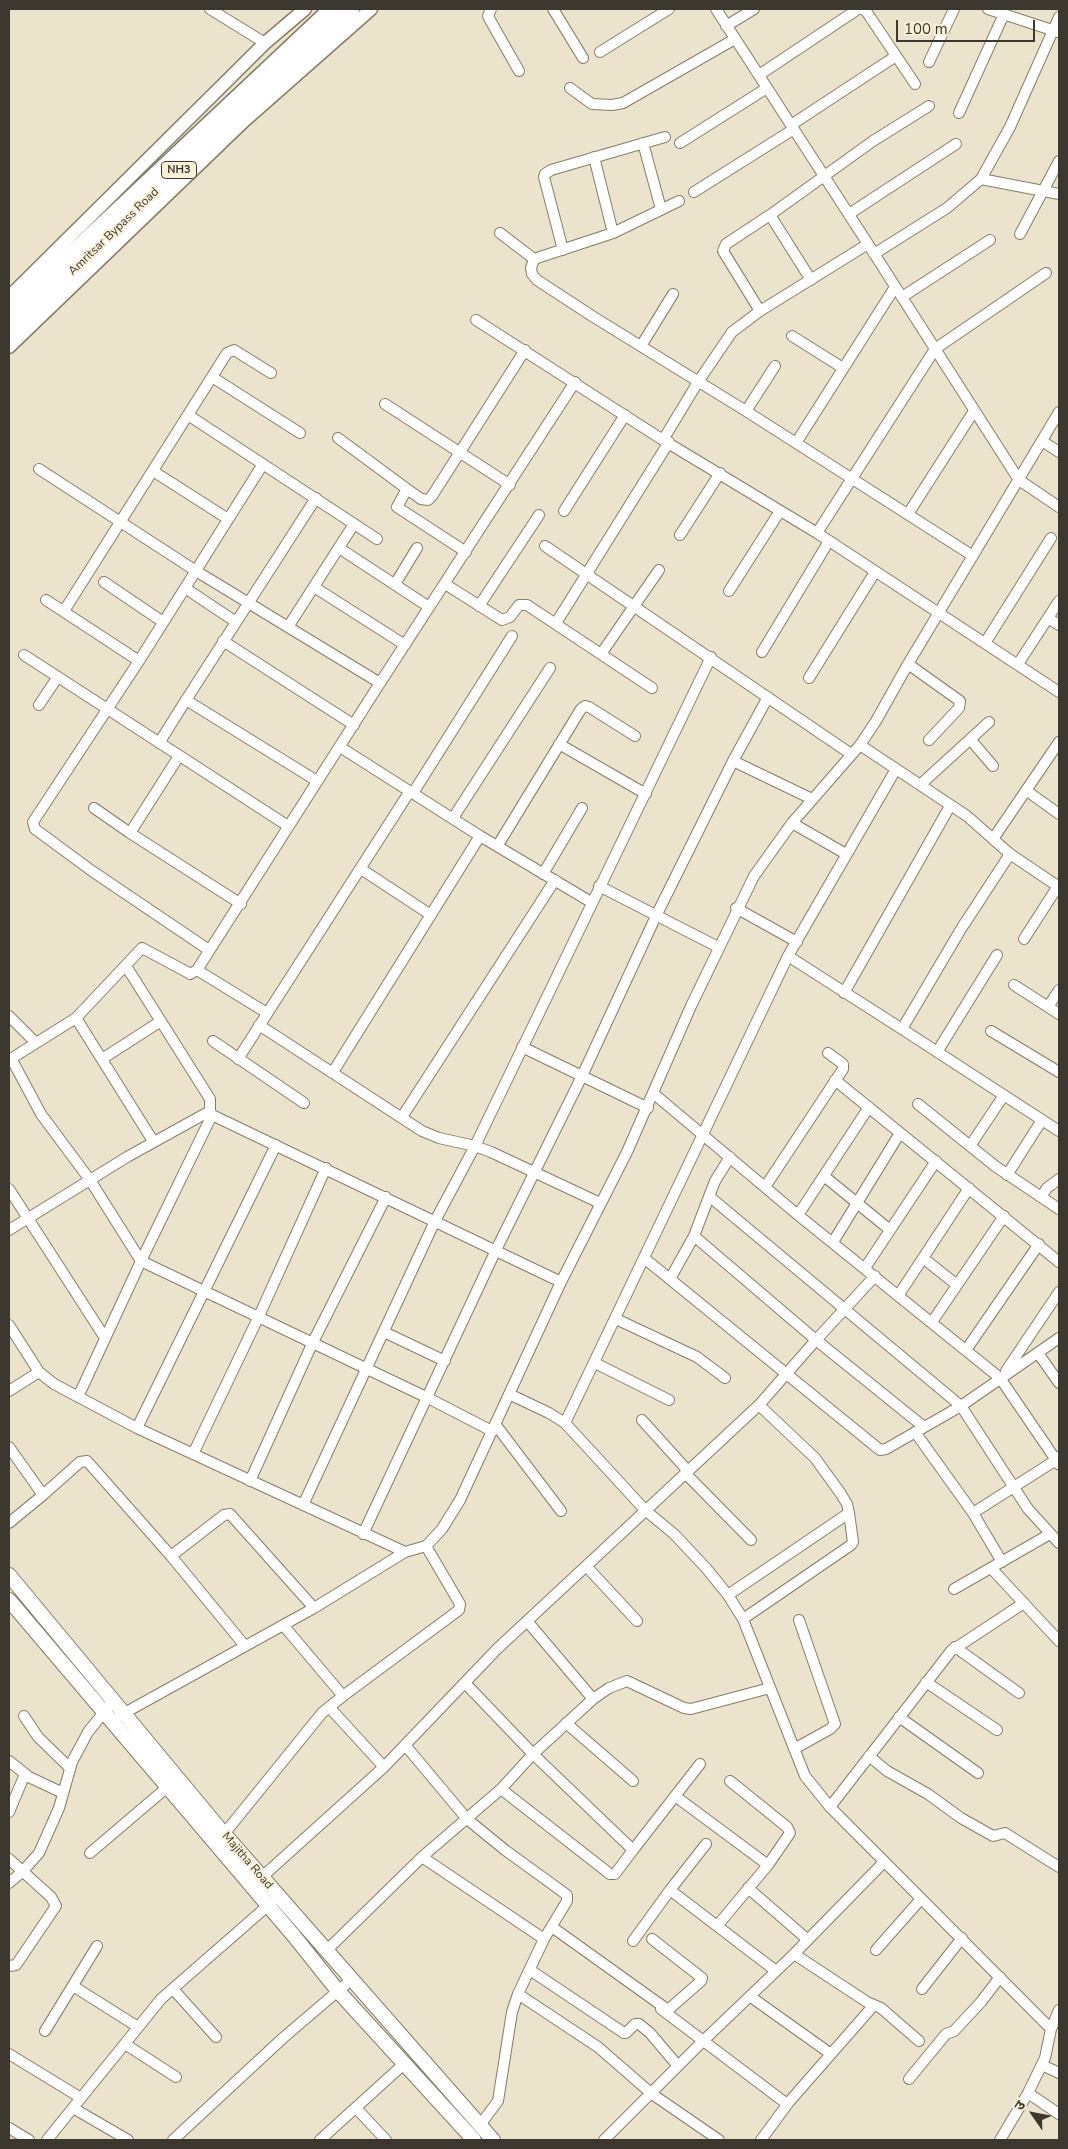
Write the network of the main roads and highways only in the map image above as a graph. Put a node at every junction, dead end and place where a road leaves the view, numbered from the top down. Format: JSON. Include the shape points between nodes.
{"nodes":[{"id":1,"x":332,"y":9,"type":"edge"},
{"id":2,"x":351,"y":9,"type":"edge"},
{"id":3,"x":9,"y":313,"type":"edge"},
{"id":4,"x":9,"y":332,"type":"edge"},
{"id":5,"x":9,"y":1575,"type":"edge"},
{"id":6,"x":9,"y":1600,"type":"edge"},
{"id":7,"x":114,"y":1712,"type":"junction"},
{"id":8,"x":172,"y":1783,"type":"junction"},
{"id":9,"x":474,"y":2140,"type":"edge"},
{"id":10,"x":493,"y":2140,"type":"edge"}],
"edges":[{"from":1,"to":3,"type":"highway","name":"Amritsar Bypass Road","number":"NH3"},
{"from":2,"to":4,"type":"highway","name":"Amritsar Bypass Road","number":"NH3"},
{"from":5,"to":7,"type":"main road","name":"Majitha Road"},
{"from":6,"to":7,"type":"main road","name":"Majitha Road"},
{"from":7,"to":8,"type":"main road","name":"Majitha Road"},
{"from":8,"to":9,"type":"main road","name":"Majitha Road","via":[[338,1991]]},
{"from":8,"to":10,"type":"main road","name":"Majitha Road","via":[[224,1834]]}]}
